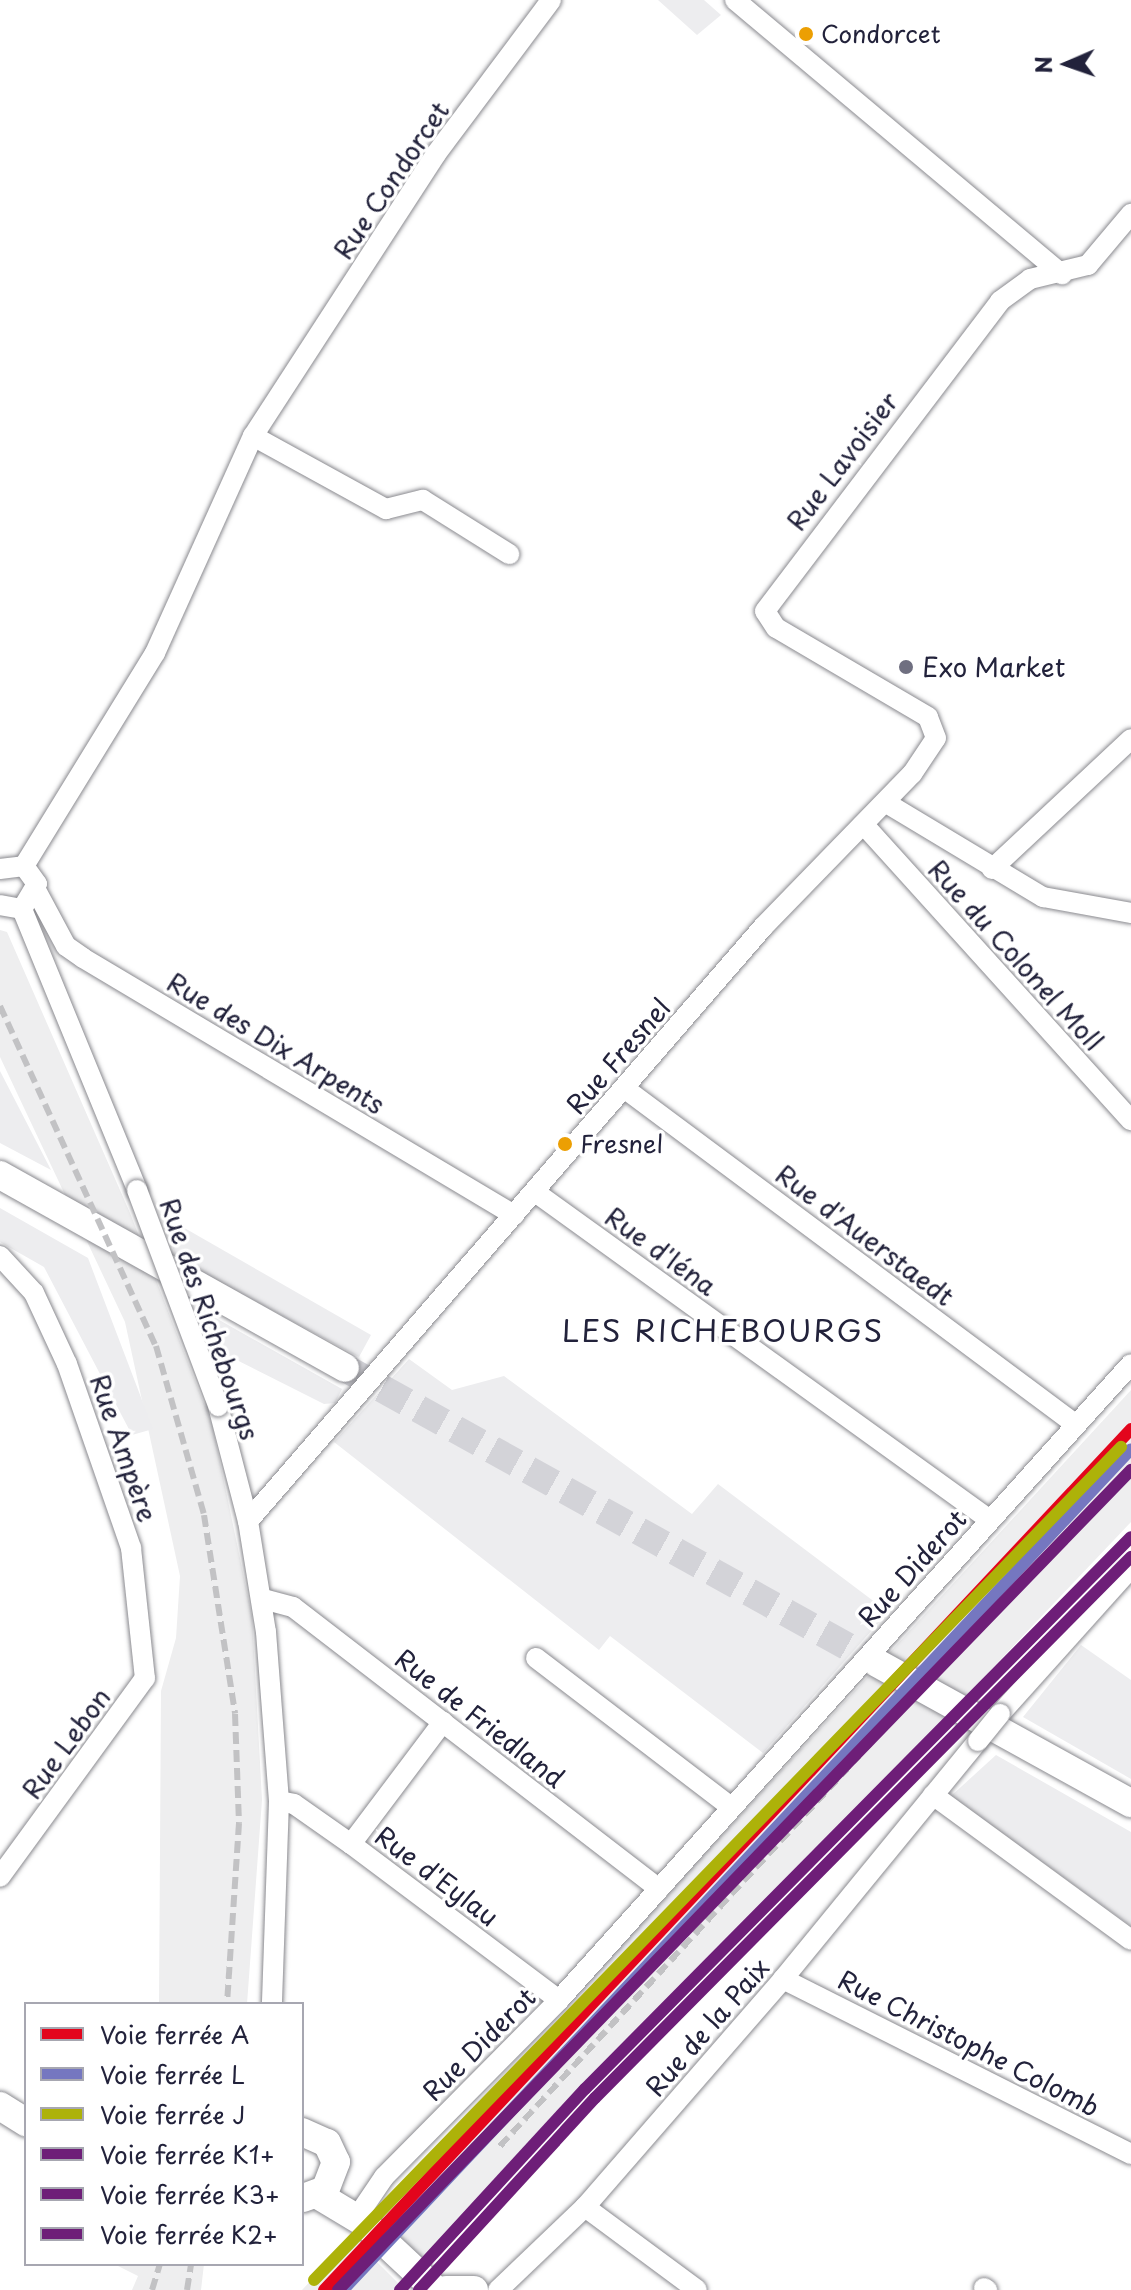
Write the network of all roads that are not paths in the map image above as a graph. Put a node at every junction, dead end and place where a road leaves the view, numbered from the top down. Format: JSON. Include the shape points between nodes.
{"nodes":[{"id":1,"x":551,"y":0,"type":"edge"},
{"id":2,"x":736,"y":0,"type":"edge"},
{"id":3,"x":1131,"y":214,"type":"edge"},
{"id":4,"x":1062,"y":274,"type":"junction"},
{"id":5,"x":253,"y":436,"type":"junction"},
{"id":6,"x":509,"y":554,"type":"dead end"},
{"id":7,"x":936,"y":738,"type":"joint"},
{"id":8,"x":1131,"y":739,"type":"edge"},
{"id":9,"x":888,"y":804,"type":"junction"},
{"id":10,"x":864,"y":825,"type":"junction"},
{"id":11,"x":24,"y":866,"type":"junction"},
{"id":12,"x":0,"y":869,"type":"edge"},
{"id":13,"x":992,"y":869,"type":"junction"},
{"id":14,"x":37,"y":892,"type":"junction"},
{"id":15,"x":0,"y":905,"type":"edge"},
{"id":16,"x":22,"y":909,"type":"junction"},
{"id":17,"x":1131,"y":913,"type":"edge"},
{"id":18,"x":72,"y":950,"type":"junction"},
{"id":19,"x":52,"y":979,"type":"junction"},
{"id":20,"x":624,"y":1088,"type":"junction"},
{"id":21,"x":1131,"y":1120,"type":"edge"},
{"id":22,"x":0,"y":1175,"type":"edge"},
{"id":23,"x":535,"y":1192,"type":"junction"},
{"id":24,"x":514,"y":1215,"type":"junction"},
{"id":25,"x":0,"y":1256,"type":"edge"},
{"id":26,"x":1131,"y":1364,"type":"edge"},
{"id":27,"x":345,"y":1368,"type":"tunnel mouth"},
{"id":28,"x":1075,"y":1424,"type":"junction"},
{"id":29,"x":990,"y":1520,"type":"junction"},
{"id":30,"x":248,"y":1521,"type":"junction"},
{"id":31,"x":1131,"y":1568,"type":"edge"},
{"id":32,"x":263,"y":1599,"type":"junction"},
{"id":33,"x":536,"y":1658,"type":"dead end"},
{"id":34,"x":877,"y":1663,"type":"tunnel mouth"},
{"id":35,"x":145,"y":1678,"type":"joint"},
{"id":36,"x":443,"y":1722,"type":"junction"},
{"id":37,"x":933,"y":1795,"type":"junction"},
{"id":38,"x":279,"y":1801,"type":"junction"},
{"id":39,"x":1131,"y":1803,"type":"edge"},
{"id":40,"x":731,"y":1807,"type":"junction"},
{"id":41,"x":351,"y":1844,"type":"junction"},
{"id":42,"x":0,"y":1877,"type":"edge"},
{"id":43,"x":659,"y":1889,"type":"junction"},
{"id":44,"x":1131,"y":1940,"type":"edge"},
{"id":45,"x":783,"y":1979,"type":"junction"},
{"id":46,"x":559,"y":2000,"type":"junction"},
{"id":47,"x":272,"y":2002,"type":"edge"},
{"id":48,"x":304,"y":2133,"type":"edge"},
{"id":49,"x":1131,"y":2154,"type":"edge"},
{"id":50,"x":318,"y":2189,"type":"edge"},
{"id":51,"x":585,"y":2207,"type":"junction"},
{"id":52,"x":364,"y":2219,"type":"junction"},
{"id":53,"x":436,"y":2287,"type":"edge"},
{"id":54,"x":474,"y":2290,"type":"edge"},
{"id":55,"x":498,"y":2290,"type":"edge"},
{"id":56,"x":697,"y":2290,"type":"edge"}],
"edges":[{"from":1,"to":5,"type":"street","name":"Rue Condorcet","via":[[436,154]]},
{"from":2,"to":4,"type":"street"},
{"from":3,"to":4,"type":"street","name":"Rue Lavoisier","via":[[1088,265]]},
{"from":4,"to":7,"type":"street","name":"Rue Lavoisier","via":[[1030,279],[1000,301],[765,611],[776,628],[928,717]]},
{"from":5,"to":6,"type":"street","via":[[386,509],[423,500]]},
{"from":5,"to":11,"type":"street","name":"Rue Condorcet","via":[[225,488],[155,653]]},
{"from":7,"to":9,"type":"street","name":"Rue Fresnel"},
{"from":8,"to":13,"type":"street"},
{"from":9,"to":10,"type":"street","name":"Rue Fresnel"},
{"from":9,"to":13,"type":"street"},
{"from":10,"to":20,"type":"street","name":"Rue Fresnel","via":[[763,927]]},
{"from":10,"to":21,"type":"street","name":"Rue du Colonel Moll"},
{"from":11,"to":12,"type":"street"},
{"from":11,"to":14,"type":"street","name":"Rue des Dix Arpents","via":[[35,877]]},
{"from":13,"to":17,"type":"street","via":[[1043,897]]},
{"from":14,"to":16,"type":"street"},
{"from":14,"to":18,"type":"street","name":"Rue des Dix Arpents"},
{"from":15,"to":16,"type":"street"},
{"from":16,"to":19,"type":"street","name":"Rue des Richebourgs"},
{"from":18,"to":19,"type":"street","via":[[71,963]]},
{"from":18,"to":24,"type":"street","name":"Rue des Dix Arpents"},
{"from":19,"to":30,"type":"street","name":"Rue des Richebourgs","bridge":true,"via":[[218,1406]]},
{"from":20,"to":23,"type":"street","name":"Rue Fresnel"},
{"from":20,"to":28,"type":"street","name":"Rue d'Auerstaedt"},
{"from":22,"to":27,"type":"main road"},
{"from":23,"to":24,"type":"street","name":"Rue Fresnel"},
{"from":23,"to":29,"type":"street","name":"Rue d'Iéna"},
{"from":24,"to":30,"type":"street","name":"Rue Fresnel"},
{"from":25,"to":35,"type":"street","name":"Rue Ampère","via":[[34,1293],[61,1350],[126,1534],[142,1614]]},
{"from":26,"to":28,"type":"street","name":"Rue Diderot"},
{"from":28,"to":29,"type":"street","name":"Rue Diderot"},
{"from":29,"to":40,"type":"street","name":"Rue Diderot"},
{"from":30,"to":32,"type":"street","name":"Rue des Richebourgs"},
{"from":31,"to":37,"type":"street","name":"Rue de la Paix","bridge":true},
{"from":32,"to":36,"type":"street","name":"Rue de Friedland","via":[[293,1607]]},
{"from":32,"to":38,"type":"street","name":"Rue des Richebourgs"},
{"from":33,"to":40,"type":"street"},
{"from":34,"to":39,"type":"main road"},
{"from":35,"to":42,"type":"street","name":"Rue Lebon"},
{"from":36,"to":41,"type":"street"},
{"from":36,"to":43,"type":"street","name":"Rue de Friedland"},
{"from":37,"to":44,"type":"street"},
{"from":37,"to":45,"type":"street","name":"Rue de la Paix"},
{"from":38,"to":41,"type":"street","name":"Rue d'Eylau","via":[[294,1804]]},
{"from":38,"to":47,"type":"street","name":"Rue des Richebourgs"},
{"from":40,"to":43,"type":"street","name":"Rue Diderot"},
{"from":41,"to":46,"type":"street","name":"Rue d'Eylau"},
{"from":43,"to":46,"type":"street","name":"Rue Diderot"},
{"from":45,"to":49,"type":"street","name":"Rue Christophe Colomb"},
{"from":45,"to":51,"type":"street","name":"Rue de la Paix"},
{"from":46,"to":52,"type":"street","name":"Rue Diderot","via":[[384,2177]]},
{"from":48,"to":50,"type":"main road","via":[[327,2143]]},
{"from":50,"to":52,"type":"main road"},
{"from":51,"to":55,"type":"street","name":"Rue de la Paix"},
{"from":51,"to":56,"type":"street"},
{"from":52,"to":53,"type":"main road"},
{"from":53,"to":54,"type":"main road"}]}
